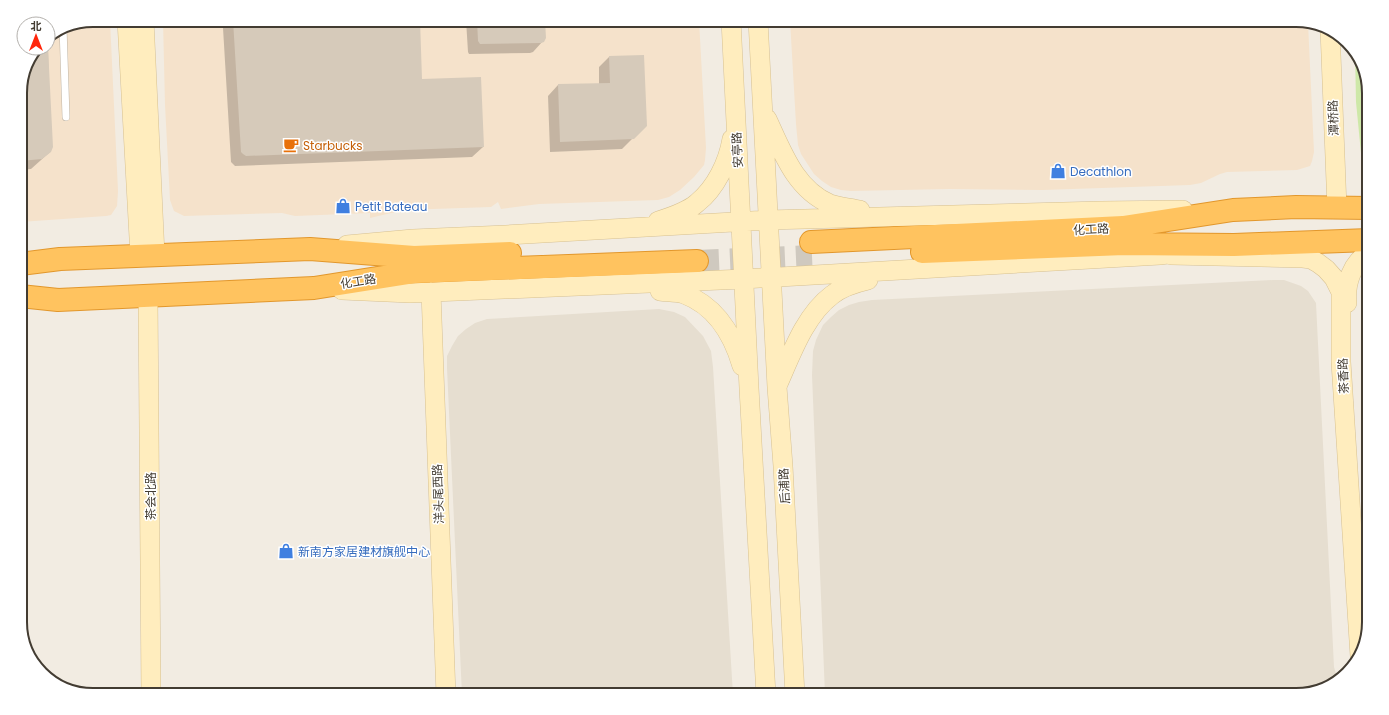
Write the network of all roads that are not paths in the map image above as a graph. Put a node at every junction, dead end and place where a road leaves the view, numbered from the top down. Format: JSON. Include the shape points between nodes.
{"nodes":[{"id":1,"x":128,"y":27,"type":"edge"},
{"id":2,"x":144,"y":27,"type":"edge"},
{"id":3,"x":731,"y":27,"type":"edge"},
{"id":4,"x":758,"y":27,"type":"edge"},
{"id":5,"x":63,"y":34,"type":"edge"},
{"id":6,"x":1330,"y":37,"type":"edge"},
{"id":7,"x":763,"y":110,"type":"junction"},
{"id":8,"x":735,"y":112,"type":"junction"},
{"id":9,"x":66,"y":117,"type":"dead end"},
{"id":10,"x":1337,"y":208,"type":"junction"},
{"id":11,"x":1362,"y":208,"type":"edge"},
{"id":12,"x":1233,"y":210,"type":"junction"},
{"id":13,"x":897,"y":217,"type":"junction"},
{"id":14,"x":768,"y":220,"type":"junction"},
{"id":15,"x":741,"y":222,"type":"junction"},
{"id":16,"x":637,"y":227,"type":"junction"},
{"id":17,"x":1362,"y":240,"type":"edge"},
{"id":18,"x":1234,"y":245,"type":"junction"},
{"id":19,"x":310,"y":249,"type":"junction"},
{"id":20,"x":1160,"y":255,"type":"junction"},
{"id":21,"x":147,"y":256,"type":"junction"},
{"id":22,"x":27,"y":257,"type":"edge"},
{"id":23,"x":1362,"y":258,"type":"edge"},
{"id":24,"x":60,"y":259,"type":"junction"},
{"id":25,"x":27,"y":263,"type":"edge"},
{"id":26,"x":902,"y":271,"type":"junction"},
{"id":27,"x":772,"y":278,"type":"junction"},
{"id":28,"x":744,"y":280,"type":"junction"},
{"id":29,"x":617,"y":285,"type":"junction"},
{"id":30,"x":314,"y":288,"type":"junction"},
{"id":31,"x":431,"y":292,"type":"junction"},
{"id":32,"x":27,"y":297,"type":"edge"},
{"id":33,"x":142,"y":297,"type":"junction"},
{"id":34,"x":58,"y":300,"type":"junction"},
{"id":35,"x":27,"y":307,"type":"edge"},
{"id":36,"x":777,"y":387,"type":"junction"},
{"id":37,"x":749,"y":388,"type":"junction"},
{"id":38,"x":1362,"y":531,"type":"edge"},
{"id":39,"x":1359,"y":640,"type":"edge"},
{"id":40,"x":138,"y":688,"type":"edge"},
{"id":41,"x":151,"y":688,"type":"edge"},
{"id":42,"x":446,"y":688,"type":"edge"},
{"id":43,"x":766,"y":688,"type":"edge"},
{"id":44,"x":795,"y":688,"type":"edge"}],
"edges":[{"from":1,"to":21,"type":"main road"},
{"from":2,"to":21,"type":"main road"},
{"from":3,"to":8,"type":"main road","name":"安亭路"},
{"from":4,"to":7,"type":"main road"},
{"from":5,"to":9,"type":"lane"},
{"from":6,"to":10,"type":"main road","name":"潭桥路"},
{"from":7,"to":13,"type":"main road","via":[[791,168],[802,184],[814,195],[831,204]]},
{"from":7,"to":14,"type":"main road"},
{"from":8,"to":15,"type":"main road","name":"安亭路"},
{"from":8,"to":16,"type":"main road","via":[[730,151],[713,186],[697,203],[674,216]]},
{"from":10,"to":11,"type":"highway","name":"化工路"},
{"from":10,"to":12,"type":"highway","name":"化工路"},
{"from":12,"to":13,"type":"main road"},
{"from":12,"to":18,"type":"highway","name":"化工路","via":[[1123,227],[812,249],[1124,244]]},
{"from":13,"to":14,"type":"main road"},
{"from":14,"to":15,"type":"main road"},
{"from":14,"to":27,"type":"main road"},
{"from":15,"to":16,"type":"main road"},
{"from":15,"to":28,"type":"main road","name":"安亭路"},
{"from":16,"to":19,"type":"main road","via":[[414,239]]},
{"from":17,"to":18,"type":"highway","name":"化工路"},
{"from":18,"to":20,"type":"main road"},
{"from":19,"to":21,"type":"highway","name":"化工路"},
{"from":19,"to":30,"type":"highway","name":"化工路","via":[[414,257],[697,254],[415,272]]},
{"from":20,"to":26,"type":"main road"},
{"from":20,"to":39,"type":"main road","name":"茶香路","via":[[1303,258],[1318,263],[1337,282],[1341,298],[1341,362]]},
{"from":21,"to":24,"type":"highway","name":"化工路"},
{"from":22,"to":24,"type":"highway"},
{"from":23,"to":38,"type":"main road","name":"茶香路","via":[[1349,277],[1346,300],[1353,354]]},
{"from":24,"to":25,"type":"highway","name":"化工路"},
{"from":26,"to":27,"type":"main road"},
{"from":26,"to":36,"type":"main road","via":[[849,285],[832,294],[818,307],[797,343]]},
{"from":27,"to":28,"type":"main road"},
{"from":27,"to":36,"type":"main road","name":"后浦路"},
{"from":28,"to":29,"type":"main road"},
{"from":28,"to":37,"type":"main road"},
{"from":29,"to":31,"type":"main road"},
{"from":29,"to":37,"type":"main road","via":[[683,294],[711,310],[722,322],[739,354]]},
{"from":30,"to":31,"type":"main road"},
{"from":30,"to":33,"type":"highway","name":"化工路"},
{"from":31,"to":42,"type":"main road","name":"洋头尾西路"},
{"from":32,"to":34,"type":"highway","name":"化工路"},
{"from":33,"to":34,"type":"highway","name":"化工路"},
{"from":33,"to":40,"type":"main road","name":"茶会北路"},
{"from":33,"to":41,"type":"main road","name":"茶会北路"},
{"from":34,"to":35,"type":"highway"},
{"from":36,"to":44,"type":"main road","name":"后浦路"},
{"from":37,"to":43,"type":"main road"}]}
